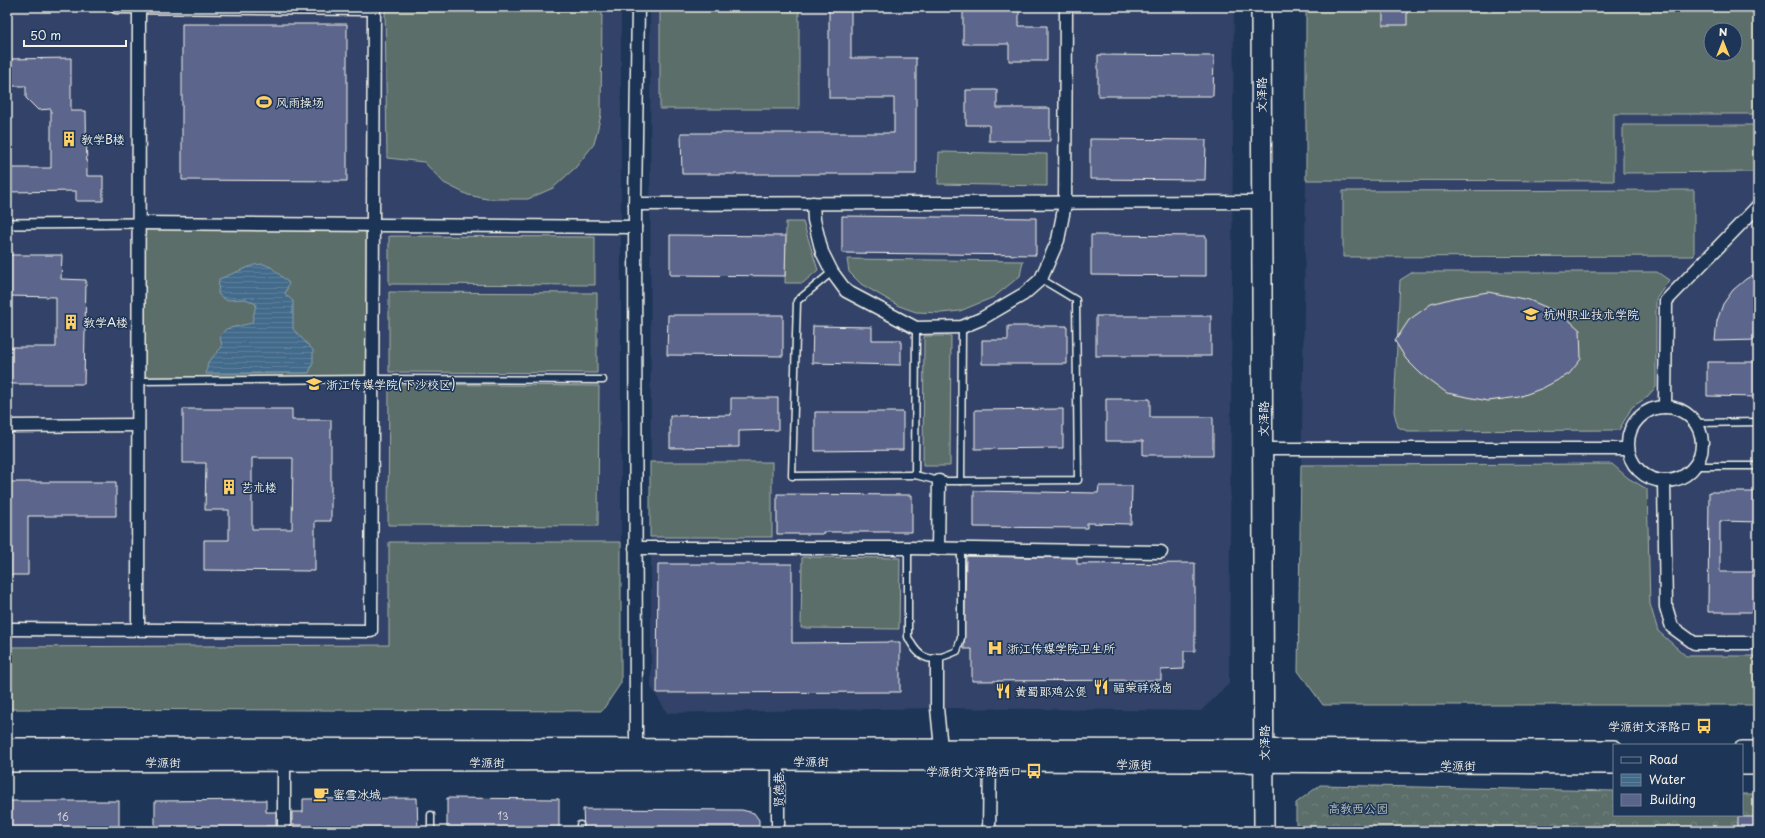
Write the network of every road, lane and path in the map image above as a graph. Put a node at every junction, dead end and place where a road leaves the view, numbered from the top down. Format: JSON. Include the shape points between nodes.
{"nodes":[{"id":1,"x":116,"y":7,"type":"edge"},
{"id":2,"x":139,"y":7,"type":"edge"},
{"id":3,"x":638,"y":7,"type":"edge"},
{"id":4,"x":1066,"y":7,"type":"edge"},
{"id":5,"x":1261,"y":7,"type":"edge"},
{"id":6,"x":374,"y":8,"type":"edge"},
{"id":7,"x":1262,"y":202,"type":"junction"},
{"id":8,"x":814,"y":203,"type":"junction"},
{"id":9,"x":635,"y":204,"type":"junction"},
{"id":10,"x":1065,"y":204,"type":"junction"},
{"id":11,"x":1758,"y":206,"type":"edge"},
{"id":12,"x":138,"y":223,"type":"junction"},
{"id":13,"x":7,"y":224,"type":"edge"},
{"id":14,"x":373,"y":225,"type":"junction"},
{"id":15,"x":635,"y":227,"type":"junction"},
{"id":16,"x":832,"y":272,"type":"junction"},
{"id":17,"x":1041,"y":279,"type":"junction"},
{"id":18,"x":916,"y":328,"type":"junction"},
{"id":19,"x":962,"y":328,"type":"junction"},
{"id":20,"x":373,"y":379,"type":"junction"},
{"id":21,"x":603,"y":380,"type":"dead end"},
{"id":22,"x":138,"y":381,"type":"junction"},
{"id":23,"x":1665,"y":407,"type":"junction"},
{"id":24,"x":1758,"y":422,"type":"edge"},
{"id":25,"x":1695,"y":423,"type":"junction"},
{"id":26,"x":138,"y":425,"type":"junction"},
{"id":27,"x":7,"y":426,"type":"edge"},
{"id":28,"x":1263,"y":449,"type":"junction"},
{"id":29,"x":1628,"y":449,"type":"junction"},
{"id":30,"x":1694,"y":466,"type":"junction"},
{"id":31,"x":1758,"y":466,"type":"edge"},
{"id":32,"x":915,"y":475,"type":"junction"},
{"id":33,"x":939,"y":481,"type":"junction"},
{"id":34,"x":961,"y":481,"type":"junction"},
{"id":35,"x":1664,"y":481,"type":"junction"},
{"id":36,"x":635,"y":548,"type":"junction"},
{"id":37,"x":908,"y":548,"type":"junction"},
{"id":38,"x":938,"y":549,"type":"junction"},
{"id":39,"x":961,"y":549,"type":"junction"},
{"id":40,"x":1161,"y":552,"type":"dead end"},
{"id":41,"x":7,"y":629,"type":"edge"},
{"id":42,"x":138,"y":629,"type":"junction"},
{"id":43,"x":1758,"y":643,"type":"edge"},
{"id":44,"x":937,"y":660,"type":"junction"},
{"id":45,"x":7,"y":747,"type":"edge"},
{"id":46,"x":636,"y":748,"type":"junction"},
{"id":47,"x":941,"y":748,"type":"junction"},
{"id":48,"x":1613,"y":749,"type":"edge"},
{"id":49,"x":1743,"y":750,"type":"edge"},
{"id":50,"x":1758,"y":750,"type":"edge"},
{"id":51,"x":284,"y":755,"type":"junction"},
{"id":52,"x":778,"y":755,"type":"junction"},
{"id":53,"x":990,"y":756,"type":"junction"},
{"id":54,"x":1264,"y":757,"type":"junction"},
{"id":55,"x":7,"y":762,"type":"edge"},
{"id":56,"x":1613,"y":765,"type":"edge"},
{"id":57,"x":1743,"y":766,"type":"edge"},
{"id":58,"x":1758,"y":766,"type":"edge"},
{"id":59,"x":431,"y":815,"type":"dead end"},
{"id":60,"x":284,"y":831,"type":"edge"},
{"id":61,"x":431,"y":831,"type":"edge"},
{"id":62,"x":778,"y":831,"type":"edge"},
{"id":63,"x":988,"y":831,"type":"edge"},
{"id":64,"x":1264,"y":831,"type":"edge"}],
"edges":[{"from":1,"to":2,"type":"street"},
{"from":2,"to":6,"type":"street"},
{"from":2,"to":12,"type":"street"},
{"from":3,"to":9,"type":"street"},
{"from":4,"to":10,"type":"street"},
{"from":5,"to":7,"type":"main road","name":"文泽路"},
{"from":6,"to":14,"type":"street"},
{"from":7,"to":10,"type":"street"},
{"from":7,"to":28,"type":"main road","name":"文泽路"},
{"from":8,"to":9,"type":"street"},
{"from":8,"to":10,"type":"street"},
{"from":8,"to":16,"type":"street","via":[[814,220],[822,252]]},
{"from":9,"to":15,"type":"street"},
{"from":10,"to":17,"type":"street","via":[[1058,240]]},
{"from":11,"to":23,"type":"street","via":[[1666,301]]},
{"from":12,"to":13,"type":"street"},
{"from":12,"to":14,"type":"street"},
{"from":12,"to":22,"type":"street"},
{"from":14,"to":15,"type":"street"},
{"from":14,"to":20,"type":"street"},
{"from":15,"to":36,"type":"street"},
{"from":16,"to":18,"type":"street","via":[[846,291]]},
{"from":16,"to":32,"type":"lane","via":[[797,301],[792,476]]},
{"from":17,"to":19,"type":"street","via":[[1024,294]]},
{"from":17,"to":34,"type":"lane","via":[[1076,300],[1078,480]]},
{"from":18,"to":19,"type":"street"},
{"from":18,"to":32,"type":"lane"},
{"from":19,"to":34,"type":"lane"},
{"from":20,"to":21,"type":"lane"},
{"from":20,"to":22,"type":"lane"},
{"from":20,"to":42,"type":"street","via":[[371,631]]},
{"from":22,"to":26,"type":"street"},
{"from":23,"to":25,"type":"street","via":[[1687,414]]},
{"from":23,"to":29,"type":"street","via":[[1653,409],[1642,415],[1631,431]]},
{"from":24,"to":25,"type":"lane"},
{"from":25,"to":30,"type":"street","via":[[1702,445],[1700,456]]},
{"from":26,"to":27,"type":"street"},
{"from":26,"to":42,"type":"street"},
{"from":28,"to":29,"type":"street"},
{"from":28,"to":54,"type":"main road","name":"文泽路"},
{"from":29,"to":35,"type":"street","via":[[1632,461],[1640,471],[1651,478]]},
{"from":30,"to":31,"type":"lane"},
{"from":30,"to":35,"type":"street","via":[[1686,474]]},
{"from":32,"to":33,"type":"lane"},
{"from":33,"to":34,"type":"lane"},
{"from":33,"to":38,"type":"street"},
{"from":35,"to":43,"type":"street","via":[[1666,607],[1672,627],[1694,643]]},
{"from":36,"to":37,"type":"street"},
{"from":36,"to":46,"type":"street"},
{"from":37,"to":38,"type":"street"},
{"from":37,"to":44,"type":"lane","via":[[908,638],[913,648],[922,656]]},
{"from":38,"to":39,"type":"street"},
{"from":39,"to":40,"type":"street"},
{"from":39,"to":44,"type":"lane","via":[[961,638],[957,651]]},
{"from":41,"to":42,"type":"street"},
{"from":44,"to":47,"type":"street","via":[[937,708]]},
{"from":45,"to":51,"type":"main road","name":"学源街"},
{"from":46,"to":51,"type":"main road","name":"学源街"},
{"from":46,"to":52,"type":"main road","name":"学源街"},
{"from":47,"to":52,"type":"main road","name":"学源街"},
{"from":47,"to":53,"type":"main road","name":"学源街"},
{"from":48,"to":54,"type":"main road","name":"学源街"},
{"from":49,"to":50,"type":"main road"},
{"from":51,"to":52,"type":"main road","name":"学源街"},
{"from":51,"to":55,"type":"main road","name":"学源街"},
{"from":51,"to":60,"type":"street"},
{"from":52,"to":53,"type":"main road","name":"学源街"},
{"from":52,"to":62,"type":"street","name":"贤德巷"},
{"from":53,"to":54,"type":"main road","name":"学源街"},
{"from":53,"to":63,"type":"street"},
{"from":54,"to":56,"type":"main road","name":"学源街"},
{"from":54,"to":64,"type":"main road","name":"文泽路"},
{"from":57,"to":58,"type":"main road"},
{"from":59,"to":61,"type":"lane"}]}
